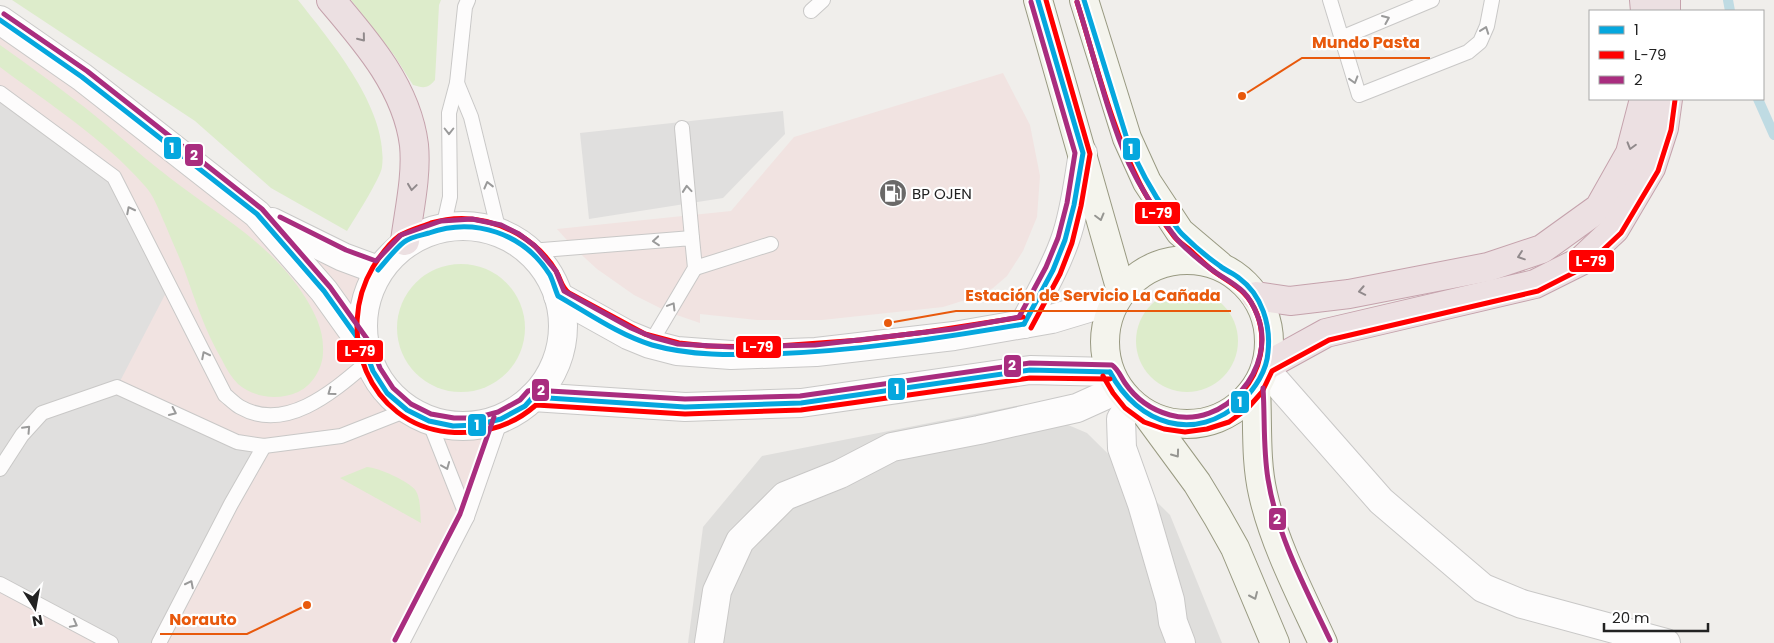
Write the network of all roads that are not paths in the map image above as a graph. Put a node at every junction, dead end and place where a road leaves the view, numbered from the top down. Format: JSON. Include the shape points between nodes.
{"nodes":[{"id":1,"x":331,"y":0,"type":"edge"},
{"id":2,"x":468,"y":0,"type":"edge"},
{"id":3,"x":822,"y":0,"type":"edge"},
{"id":4,"x":1038,"y":0,"type":"edge"},
{"id":5,"x":1084,"y":0,"type":"edge"},
{"id":6,"x":1330,"y":0,"type":"edge"},
{"id":7,"x":1432,"y":0,"type":"edge"},
{"id":8,"x":1492,"y":0,"type":"edge"},
{"id":9,"x":811,"y":11,"type":"dead end"},
{"id":10,"x":0,"y":20,"type":"edge"},
{"id":11,"x":1341,"y":38,"type":"junction"},
{"id":12,"x":457,"y":83,"type":"junction"},
{"id":13,"x":0,"y":93,"type":"edge"},
{"id":14,"x":1644,"y":100,"type":"edge"},
{"id":15,"x":1668,"y":100,"type":"edge"},
{"id":16,"x":682,"y":128,"type":"dead end"},
{"id":17,"x":1083,"y":153,"type":"junction"},
{"id":18,"x":257,"y":214,"type":"junction"},
{"id":19,"x":443,"y":228,"type":"junction"},
{"id":20,"x":499,"y":232,"type":"junction"},
{"id":21,"x":692,"y":238,"type":"junction"},
{"id":22,"x":405,"y":241,"type":"junction"},
{"id":23,"x":771,"y":244,"type":"dead end"},
{"id":24,"x":530,"y":251,"type":"junction"},
{"id":25,"x":695,"y":268,"type":"junction"},
{"id":26,"x":1222,"y":268,"type":"junction"},
{"id":27,"x":378,"y":270,"type":"junction"},
{"id":28,"x":558,"y":296,"type":"junction"},
{"id":29,"x":1118,"y":296,"type":"junction"},
{"id":30,"x":1256,"y":296,"type":"junction"},
{"id":31,"x":1024,"y":324,"type":"junction"},
{"id":32,"x":650,"y":344,"type":"junction"},
{"id":33,"x":366,"y":354,"type":"junction"},
{"id":34,"x":1262,"y":374,"type":"junction"},
{"id":35,"x":1127,"y":395,"type":"junction"},
{"id":36,"x":533,"y":397,"type":"junction"},
{"id":37,"x":418,"y":415,"type":"junction"},
{"id":38,"x":501,"y":419,"type":"junction"},
{"id":39,"x":264,"y":446,"type":"junction"},
{"id":40,"x":0,"y":469,"type":"edge"},
{"id":41,"x":467,"y":517,"type":"junction"},
{"id":42,"x":0,"y":584,"type":"edge"},
{"id":43,"x":111,"y":643,"type":"edge"},
{"id":44,"x":160,"y":643,"type":"edge"},
{"id":45,"x":402,"y":643,"type":"edge"},
{"id":46,"x":709,"y":643,"type":"edge"},
{"id":47,"x":1181,"y":643,"type":"edge"},
{"id":48,"x":1275,"y":643,"type":"edge"},
{"id":49,"x":1323,"y":643,"type":"edge"},
{"id":50,"x":1666,"y":643,"type":"edge"}],
"edges":[{"from":1,"to":22,"type":"highway","one_way":true,"via":[[373,51],[407,116],[414,146],[414,176]]},
{"from":2,"to":12,"type":"lane"},
{"from":3,"to":9,"type":"lane"},
{"from":4,"to":17,"type":"main road"},
{"from":5,"to":26,"type":"main road","via":[[1127,138],[1147,182],[1180,232]]},
{"from":6,"to":11,"type":"lane"},
{"from":11,"to":7,"type":"lane","one_way":true},
{"from":11,"to":8,"type":"lane","one_way":true,"via":[[1359,95],[1468,52],[1480,42]]},
{"from":10,"to":18,"type":"street","via":[[82,77]]},
{"from":12,"to":19,"type":"lane","one_way":true,"via":[[449,113],[450,197]]},
{"from":20,"to":12,"type":"lane","one_way":true,"via":[[471,117]]},
{"from":33,"to":13,"type":"lane","one_way":true,"via":[[329,395],[297,410],[277,415],[257,414],[240,407],[225,395],[114,177]]},
{"from":14,"to":30,"type":"highway","one_way":true,"via":[[1630,153],[1599,208],[1542,249],[1488,267],[1349,294],[1290,301]]},
{"from":15,"to":34,"type":"highway","via":[[1664,128],[1651,168],[1615,229],[1581,261],[1535,284],[1326,333]]},
{"from":21,"to":16,"type":"lane","one_way":true},
{"from":17,"to":29,"type":"main road","one_way":true},
{"from":17,"to":31,"type":"street","via":[[1065,240]]},
{"from":18,"to":27,"type":"street"},
{"from":18,"to":33,"type":"street","via":[[324,291]]},
{"from":19,"to":20,"type":"street","via":[[472,226]]},
{"from":19,"to":22,"type":"street"},
{"from":20,"to":24,"type":"street"},
{"from":21,"to":24,"type":"lane","one_way":true},
{"from":21,"to":25,"type":"lane"},
{"from":22,"to":27,"type":"street"},
{"from":23,"to":25,"type":"lane"},
{"from":24,"to":28,"type":"street","via":[[550,275]]},
{"from":32,"to":25,"type":"lane","one_way":true},
{"from":26,"to":29,"type":"main road","via":[[1204,261],[1167,262],[1134,278]]},
{"from":26,"to":30,"type":"main road","via":[[1241,279]]},
{"from":27,"to":33,"type":"street","via":[[364,302],[362,325]]},
{"from":28,"to":32,"type":"street"},
{"from":28,"to":36,"type":"street","via":[[564,333],[557,361],[544,386]]},
{"from":29,"to":31,"type":"street","via":[[1052,319]]},
{"from":29,"to":35,"type":"main road","via":[[1108,317],[1105,354]]},
{"from":30,"to":34,"type":"main road","via":[[1269,330],[1269,348]]},
{"from":31,"to":32,"type":"street","via":[[954,336],[816,352],[731,355],[677,351]]},
{"from":33,"to":37,"type":"street","via":[[373,372],[387,392]]},
{"from":34,"to":35,"type":"main road","via":[[1237,407],[1206,422],[1186,425],[1166,422]]},
{"from":34,"to":49,"type":"main road","via":[[1259,470],[1263,494],[1273,528]]},
{"from":34,"to":50,"type":"street","via":[[1381,500],[1483,588],[1522,604]]},
{"from":35,"to":36,"type":"street","via":[[1030,370],[801,403],[685,406]]},
{"from":35,"to":46,"type":"street","via":[[892,447],[840,474],[785,496],[740,541],[717,591]]},
{"from":35,"to":47,"type":"street","via":[[1121,419],[1122,448],[1142,504]]},
{"from":35,"to":48,"type":"main road","one_way":true,"via":[[1197,483],[1217,516],[1235,548]]},
{"from":36,"to":38,"type":"street"},
{"from":37,"to":38,"type":"street","via":[[453,426]]},
{"from":37,"to":39,"type":"lane","via":[[341,436]]},
{"from":37,"to":41,"type":"lane","one_way":true},
{"from":38,"to":41,"type":"lane"},
{"from":40,"to":39,"type":"lane","one_way":true,"via":[[22,435],[42,413],[117,387],[237,442]]},
{"from":44,"to":39,"type":"lane","one_way":true},
{"from":41,"to":45,"type":"lane"},
{"from":42,"to":43,"type":"lane","one_way":true}]}
